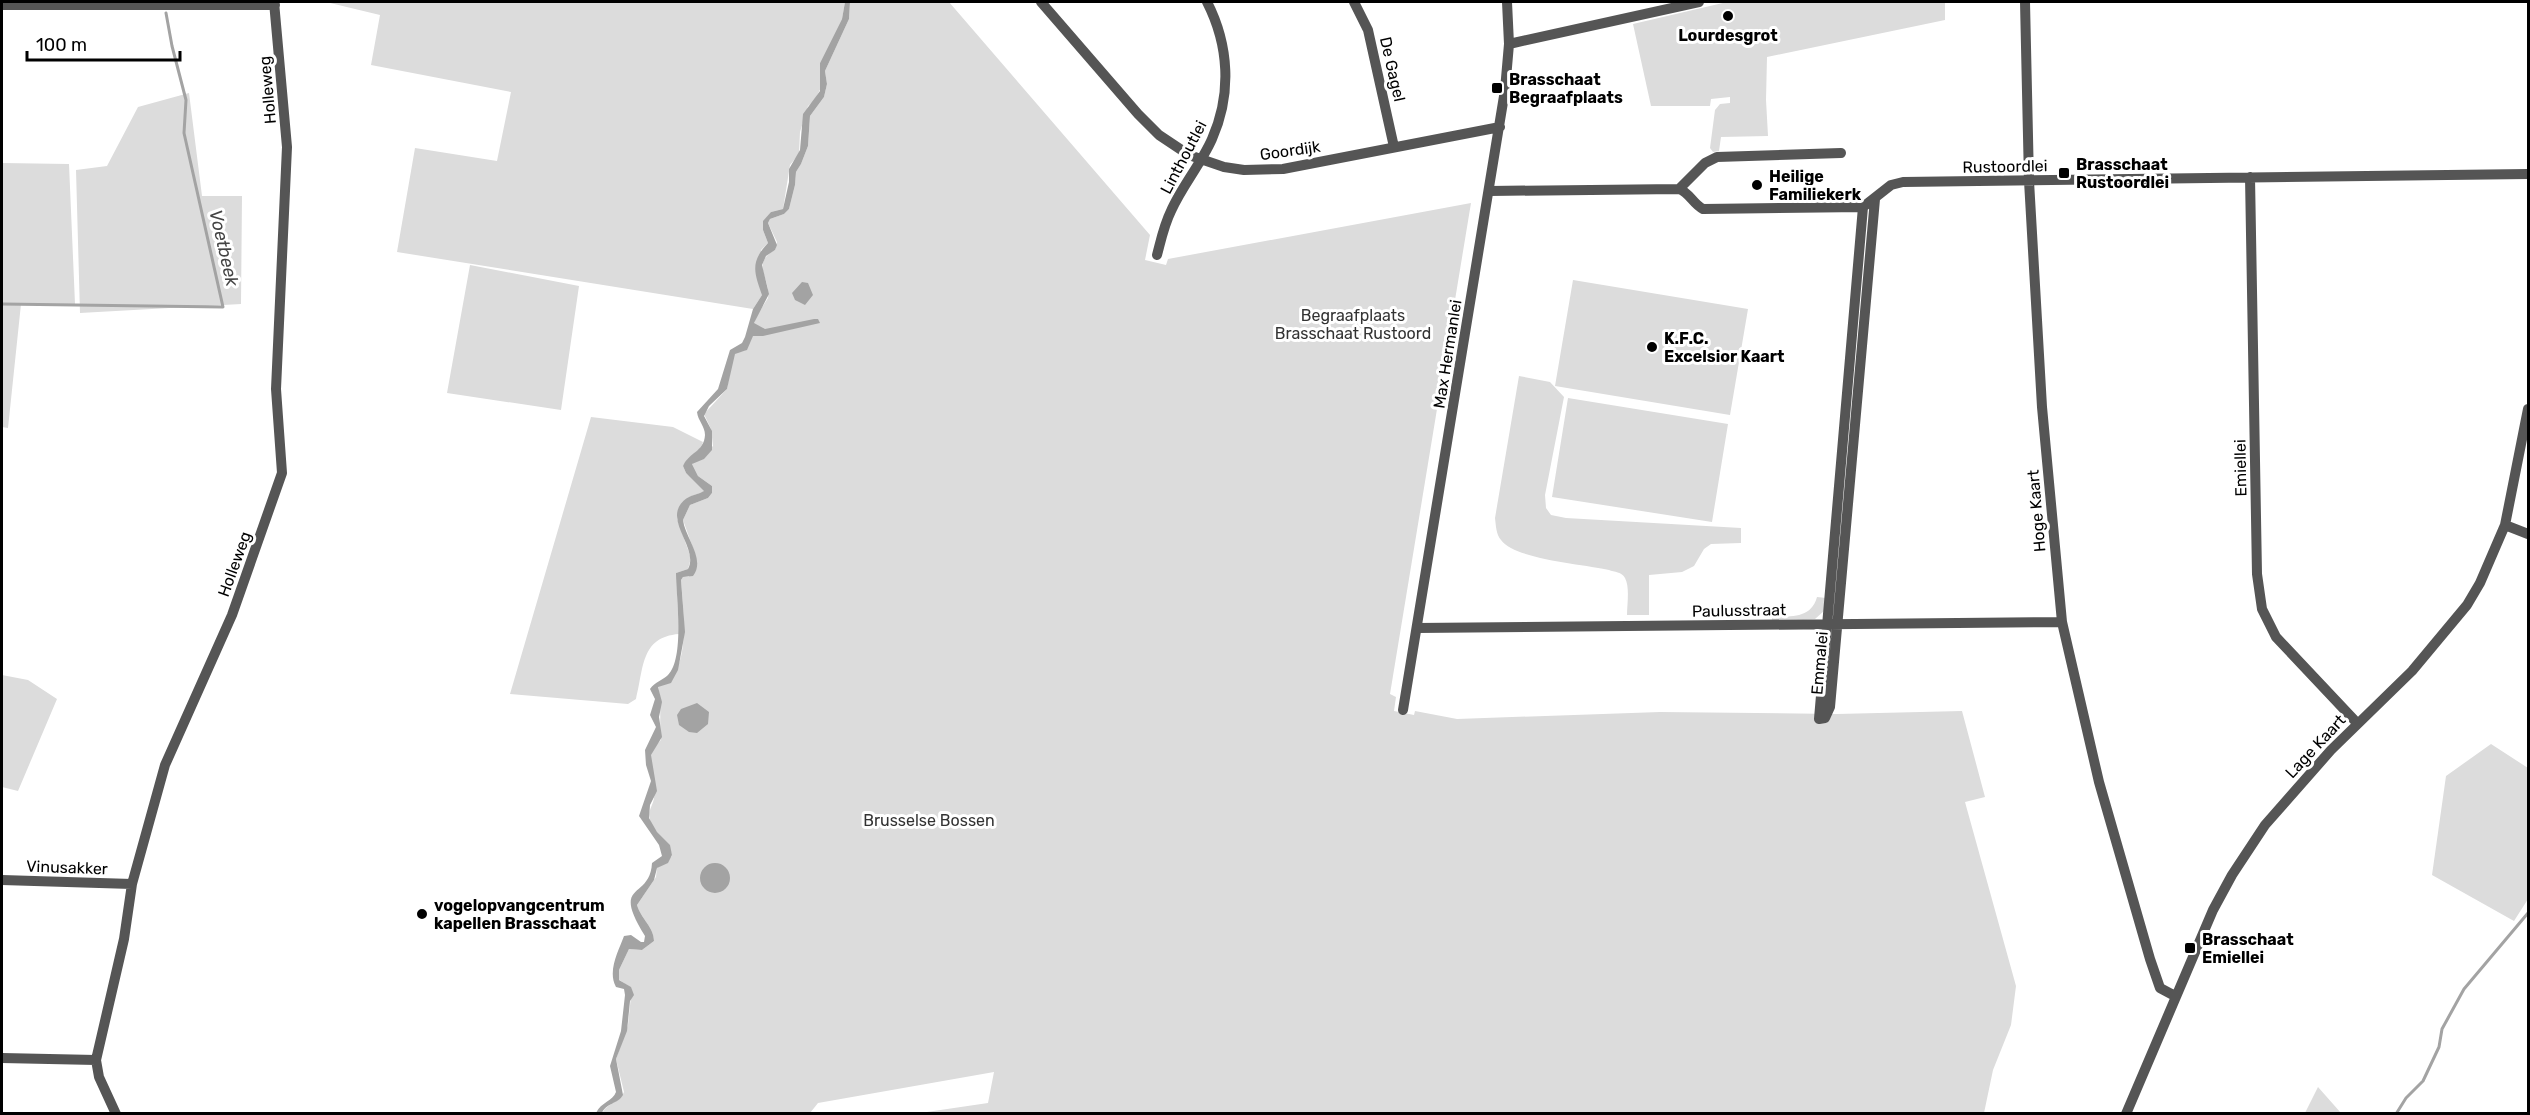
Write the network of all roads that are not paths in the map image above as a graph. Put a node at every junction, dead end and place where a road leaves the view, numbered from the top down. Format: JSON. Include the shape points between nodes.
{"nodes":[{"id":1,"x":1041,"y":2,"type":"edge"},
{"id":2,"x":1207,"y":2,"type":"edge"},
{"id":3,"x":1354,"y":2,"type":"edge"},
{"id":4,"x":1506,"y":2,"type":"edge"},
{"id":5,"x":1699,"y":2,"type":"edge"},
{"id":6,"x":2025,"y":2,"type":"edge"},
{"id":7,"x":274,"y":3,"type":"edge"},
{"id":8,"x":2,"y":5,"type":"edge"},
{"id":9,"x":1509,"y":44,"type":"junction"},
{"id":10,"x":1500,"y":127,"type":"junction"},
{"id":11,"x":1394,"y":147,"type":"junction"},
{"id":12,"x":1841,"y":153,"type":"dead end"},
{"id":13,"x":1201,"y":160,"type":"junction"},
{"id":14,"x":2529,"y":174,"type":"edge"},
{"id":15,"x":2250,"y":177,"type":"junction"},
{"id":16,"x":2029,"y":181,"type":"junction"},
{"id":17,"x":1679,"y":189,"type":"junction"},
{"id":18,"x":1490,"y":191,"type":"junction"},
{"id":19,"x":1875,"y":199,"type":"junction"},
{"id":20,"x":1863,"y":207,"type":"junction"},
{"id":21,"x":1157,"y":255,"type":"dead end"},
{"id":22,"x":2529,"y":409,"type":"edge"},
{"id":23,"x":2505,"y":525,"type":"junction"},
{"id":24,"x":2529,"y":534,"type":"edge"},
{"id":25,"x":2062,"y":622,"type":"junction"},
{"id":26,"x":1832,"y":624,"type":"junction"},
{"id":27,"x":1417,"y":628,"type":"junction"},
{"id":28,"x":1403,"y":710,"type":"dead end"},
{"id":29,"x":2357,"y":723,"type":"junction"},
{"id":30,"x":2,"y":880,"type":"edge"},
{"id":31,"x":132,"y":884,"type":"junction"},
{"id":32,"x":2175,"y":996,"type":"junction"},
{"id":33,"x":2,"y":1058,"type":"edge"},
{"id":34,"x":96,"y":1060,"type":"junction"},
{"id":35,"x":116,"y":1113,"type":"edge"},
{"id":36,"x":2126,"y":1113,"type":"edge"}],
"edges":[{"from":1,"to":13,"type":"street","name":"Goordijk","via":[[1145,121],[1175,146]]},
{"from":2,"to":13,"type":"street","name":"Linthoutlei","via":[[1218,24],[1225,53],[1226,89],[1218,124]]},
{"from":3,"to":11,"type":"street","name":"De Gagel","via":[[1368,30]]},
{"from":4,"to":9,"type":"street","name":"Max Hermanlei"},
{"from":5,"to":9,"type":"street"},
{"from":6,"to":16,"type":"street","name":"Hoge Kaart"},
{"from":7,"to":8,"type":"street"},
{"from":7,"to":31,"type":"street","name":"Holleweg","via":[[287,147],[276,390],[282,473],[232,615],[165,765]]},
{"from":9,"to":10,"type":"street","name":"Max Hermanlei"},
{"from":10,"to":11,"type":"street","name":"Goordijk"},
{"from":10,"to":18,"type":"street","name":"Max Hermanlei"},
{"from":11,"to":13,"type":"street","name":"Goordijk","via":[[1283,169],[1224,167]]},
{"from":12,"to":17,"type":"street","via":[[1717,157],[1705,163]]},
{"from":13,"to":21,"type":"street","name":"Linthoutlei","via":[[1171,210]]},
{"from":14,"to":15,"type":"street","name":"Rustoordlei"},
{"from":15,"to":16,"type":"street","name":"Rustoordlei"},
{"from":15,"to":29,"type":"street","name":"Emiellei","via":[[2257,574],[2262,609],[2276,637]]},
{"from":16,"to":19,"type":"street","name":"Rustoordlei","via":[[1903,182],[1891,185]]},
{"from":16,"to":25,"type":"street","name":"Hoge Kaart","via":[[2042,407]]},
{"from":17,"to":18,"type":"street"},
{"from":17,"to":20,"type":"street","via":[[1703,209]]},
{"from":18,"to":27,"type":"street","name":"Max Hermanlei"},
{"from":19,"to":20,"type":"street","name":"Rustoordlei"},
{"from":19,"to":26,"type":"street","name":"Emmalei"},
{"from":20,"to":26,"type":"street","name":"Emmalei"},
{"from":22,"to":23,"type":"street","name":"Lage Kaart"},
{"from":23,"to":24,"type":"street"},
{"from":23,"to":29,"type":"street","name":"Lage Kaart","via":[[2467,605],[2412,671]]},
{"from":25,"to":26,"type":"street","name":"Paulusstraat"},
{"from":25,"to":32,"type":"street","name":"Hoge Kaart","via":[[2099,782],[2150,959],[2160,988]]},
{"from":26,"to":26,"type":"street","name":"Emmalei","via":[[1819,719],[1825,718],[1830,707]]},
{"from":26,"to":27,"type":"street","name":"Paulusstraat"},
{"from":27,"to":28,"type":"street","name":"Max Hermanlei"},
{"from":29,"to":32,"type":"street","name":"Lage Kaart","via":[[2265,825],[2213,910]]},
{"from":30,"to":31,"type":"street","name":"Vinusakker"},
{"from":31,"to":34,"type":"street","name":"Holleweg","via":[[124,939]]},
{"from":32,"to":36,"type":"street","name":"Lage Kaart"},
{"from":33,"to":34,"type":"street"},
{"from":34,"to":35,"type":"street","name":"Holleweg","via":[[99,1077]]}]}
